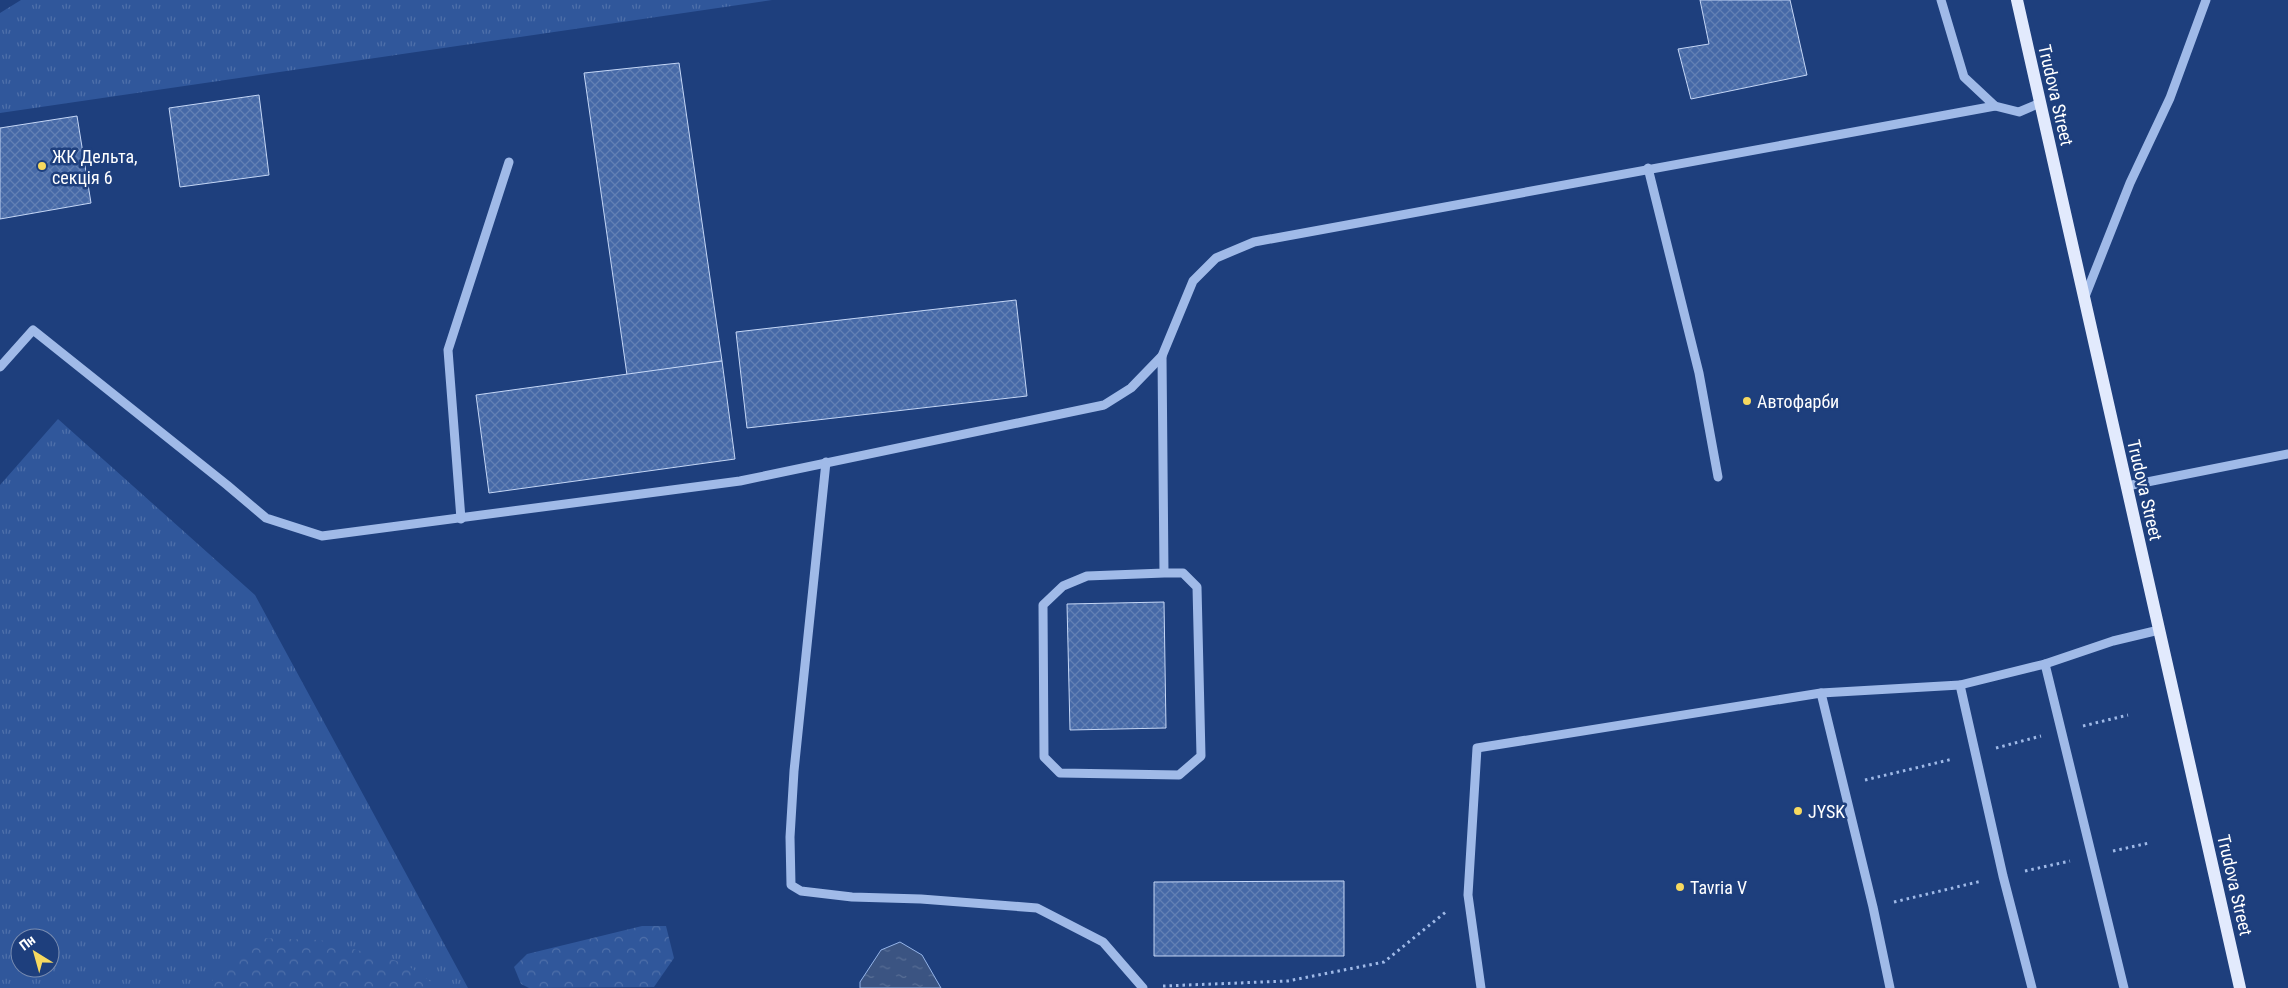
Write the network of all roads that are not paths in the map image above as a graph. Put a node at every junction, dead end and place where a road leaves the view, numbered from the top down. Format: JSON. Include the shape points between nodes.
{"nodes":[{"id":1,"x":1941,"y":0,"type":"edge"},
{"id":2,"x":2016,"y":0,"type":"edge"},
{"id":3,"x":2206,"y":0,"type":"edge"},
{"id":4,"x":2040,"y":103,"type":"junction"},
{"id":5,"x":1995,"y":106,"type":"junction"},
{"id":6,"x":509,"y":162,"type":"dead end"},
{"id":7,"x":1648,"y":168,"type":"junction"},
{"id":8,"x":2084,"y":299,"type":"junction"},
{"id":9,"x":1162,"y":356,"type":"junction"},
{"id":10,"x":0,"y":367,"type":"edge"},
{"id":11,"x":2288,"y":454,"type":"edge"},
{"id":12,"x":826,"y":462,"type":"junction"},
{"id":13,"x":1718,"y":476,"type":"dead end"},
{"id":14,"x":2126,"y":486,"type":"junction"},
{"id":15,"x":461,"y":519,"type":"junction"},
{"id":16,"x":1164,"y":573,"type":"junction"},
{"id":17,"x":2159,"y":630,"type":"junction"},
{"id":18,"x":2045,"y":664,"type":"junction"},
{"id":19,"x":1960,"y":685,"type":"junction"},
{"id":20,"x":1821,"y":693,"type":"junction"},
{"id":21,"x":1143,"y":988,"type":"edge"},
{"id":22,"x":1481,"y":988,"type":"edge"},
{"id":23,"x":1890,"y":988,"type":"edge"},
{"id":24,"x":2032,"y":988,"type":"edge"},
{"id":25,"x":2124,"y":988,"type":"edge"},
{"id":26,"x":2240,"y":988,"type":"edge"}],
"edges":[{"from":1,"to":5,"type":"street","via":[[1964,77]]},
{"from":2,"to":4,"type":"main road","name":"Trudova Street"},
{"from":3,"to":8,"type":"street","via":[[2170,98],[2130,183]]},
{"from":4,"to":5,"type":"street","via":[[2019,112]]},
{"from":4,"to":8,"type":"main road","name":"Trudova Street"},
{"from":5,"to":7,"type":"street"},
{"from":6,"to":15,"type":"street","via":[[448,350]]},
{"from":7,"to":9,"type":"street","via":[[1254,242],[1216,258],[1193,281]]},
{"from":7,"to":13,"type":"street","via":[[1699,373]]},
{"from":8,"to":14,"type":"main road","name":"Trudova Street"},
{"from":9,"to":12,"type":"street","via":[[1131,388],[1104,405]]},
{"from":9,"to":16,"type":"street"},
{"from":10,"to":15,"type":"street","via":[[34,330],[266,518],[322,536]]},
{"from":11,"to":14,"type":"street"},
{"from":12,"to":15,"type":"street","via":[[740,481]]},
{"from":12,"to":21,"type":"street","via":[[794,771],[791,885],[801,891],[852,897],[1037,908],[1103,942]]},
{"from":14,"to":17,"type":"main road","name":"Trudova Street"},
{"from":16,"to":16,"type":"street","via":[[1183,573],[1197,587],[1201,756],[1179,775],[1060,773],[1044,757],[1043,605],[1063,586],[1087,576]]},
{"from":17,"to":18,"type":"street","via":[[2113,641]]},
{"from":17,"to":26,"type":"main road","name":"Trudova Street"},
{"from":18,"to":19,"type":"street"},
{"from":18,"to":25,"type":"street"},
{"from":19,"to":20,"type":"street"},
{"from":19,"to":24,"type":"street"},
{"from":20,"to":22,"type":"street","via":[[1477,748],[1468,895]]},
{"from":20,"to":23,"type":"street","via":[[1874,907]]}]}
